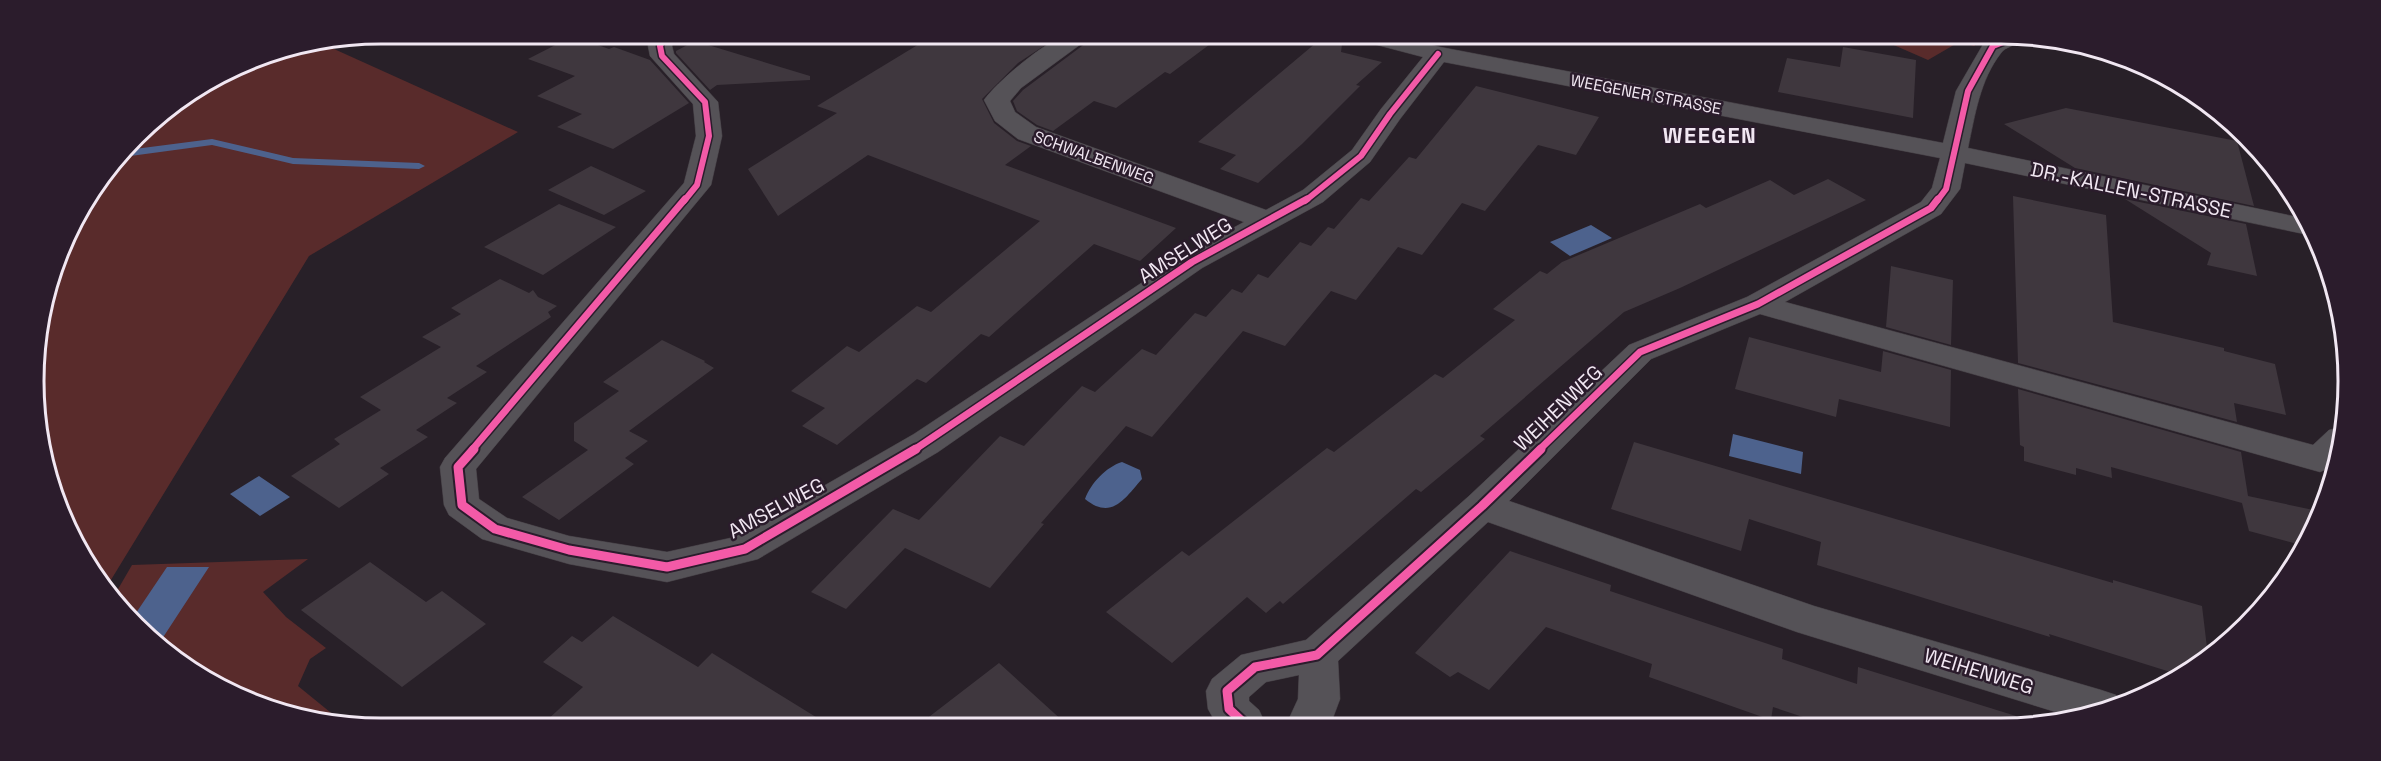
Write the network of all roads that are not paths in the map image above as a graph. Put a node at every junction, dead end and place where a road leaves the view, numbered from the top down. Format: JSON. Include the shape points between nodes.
{"nodes":[{"id":1,"x":661,"y":44,"type":"edge"},
{"id":2,"x":1066,"y":44,"type":"edge"},
{"id":3,"x":1400,"y":44,"type":"edge"},
{"id":4,"x":1997,"y":44,"type":"edge"},
{"id":5,"x":1438,"y":54,"type":"junction"},
{"id":6,"x":1955,"y":153,"type":"junction"},
{"id":7,"x":1266,"y":220,"type":"junction"},
{"id":8,"x":2300,"y":226,"type":"edge"},
{"id":9,"x":1758,"y":304,"type":"junction"},
{"id":10,"x":2330,"y":449,"type":"edge"},
{"id":11,"x":1482,"y":506,"type":"junction"},
{"id":12,"x":1317,"y":655,"type":"junction"},
{"id":13,"x":2092,"y":705,"type":"edge"},
{"id":14,"x":1239,"y":718,"type":"edge"},
{"id":15,"x":1312,"y":718,"type":"edge"}],
"edges":[{"from":1,"to":7,"type":"street","name":"AMSELWEG","via":[[662,56],[705,102],[709,136],[697,185],[458,467],[462,505],[495,529],[569,550],[667,567],[745,549],[926,442],[1192,262]]},
{"from":2,"to":7,"type":"street","name":"SCHWALBENWEG","via":[[1012,83],[997,100],[1004,116],[1027,133]]},
{"from":3,"to":5,"type":"street","name":"WEEGENER STRASSE"},
{"from":4,"to":6,"type":"street","name":"WEIHENWEG","via":[[1968,91]]},
{"from":5,"to":6,"type":"street","name":"WEEGENER STRASSE"},
{"from":5,"to":7,"type":"street","name":"AMSELWEG","via":[[1361,156],[1313,196]]},
{"from":6,"to":8,"type":"street","name":"DR.-KALLEN-STRASSE"},
{"from":6,"to":9,"type":"street","name":"WEIHENWEG","via":[[1946,189],[1931,208]]},
{"from":9,"to":10,"type":"street","via":[[2320,459]]},
{"from":9,"to":11,"type":"street","name":"WEIHENWEG","via":[[1640,352]]},
{"from":11,"to":12,"type":"street","name":"WEIHENWEG"},
{"from":11,"to":13,"type":"street","name":"WEIHENWEG","via":[[1811,621]]},
{"from":12,"to":14,"type":"street","via":[[1255,667],[1227,691],[1229,709]]},
{"from":12,"to":15,"type":"street","via":[[1321,690]]}]}
